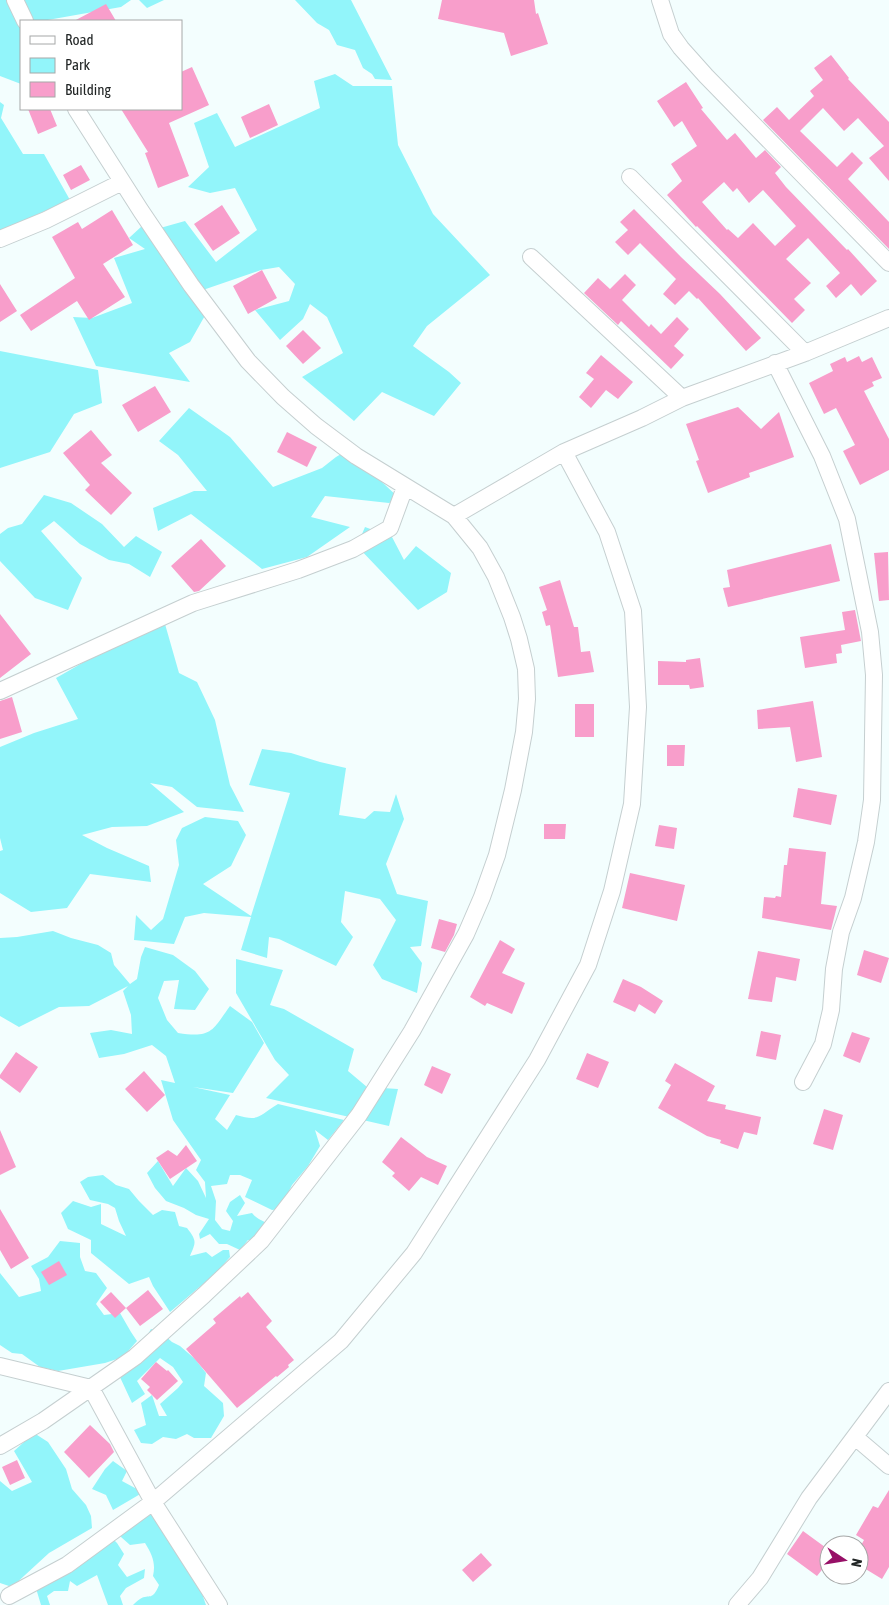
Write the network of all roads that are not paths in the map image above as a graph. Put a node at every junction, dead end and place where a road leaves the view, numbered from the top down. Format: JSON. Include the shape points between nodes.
{"nodes":[{"id":1,"x":15,"y":0,"type":"edge"},
{"id":2,"x":660,"y":0,"type":"edge"},
{"id":3,"x":25,"y":20,"type":"edge"},
{"id":4,"x":77,"y":110,"type":"edge"},
{"id":5,"x":630,"y":177,"type":"dead end"},
{"id":6,"x":122,"y":182,"type":"junction"},
{"id":7,"x":0,"y":239,"type":"edge"},
{"id":8,"x":531,"y":257,"type":"dead end"},
{"id":9,"x":889,"y":263,"type":"edge"},
{"id":10,"x":889,"y":318,"type":"edge"},
{"id":11,"x":805,"y":353,"type":"junction"},
{"id":12,"x":775,"y":363,"type":"junction"},
{"id":13,"x":682,"y":398,"type":"junction"},
{"id":14,"x":564,"y":452,"type":"junction"},
{"id":15,"x":405,"y":487,"type":"junction"},
{"id":16,"x":454,"y":516,"type":"junction"},
{"id":17,"x":0,"y":692,"type":"edge"},
{"id":18,"x":803,"y":1082,"type":"dead end"},
{"id":19,"x":0,"y":1366,"type":"edge"},
{"id":20,"x":90,"y":1388,"type":"junction"},
{"id":21,"x":889,"y":1391,"type":"edge"},
{"id":22,"x":854,"y":1437,"type":"junction"},
{"id":23,"x":0,"y":1446,"type":"edge"},
{"id":24,"x":889,"y":1466,"type":"edge"},
{"id":25,"x":153,"y":1502,"type":"junction"},
{"id":26,"x":9,"y":1596,"type":"dead end"},
{"id":27,"x":218,"y":1605,"type":"edge"},
{"id":28,"x":737,"y":1605,"type":"edge"}],
"edges":[{"from":1,"to":3,"type":"street"},
{"from":2,"to":9,"type":"street","via":[[671,34],[681,48]]},
{"from":4,"to":6,"type":"street"},
{"from":5,"to":11,"type":"street"},
{"from":6,"to":7,"type":"street"},
{"from":6,"to":15,"type":"street","via":[[191,285],[248,361],[316,426]]},
{"from":8,"to":13,"type":"street"},
{"from":10,"to":11,"type":"street"},
{"from":11,"to":12,"type":"street"},
{"from":12,"to":13,"type":"street"},
{"from":12,"to":18,"type":"street","via":[[822,456],[846,519],[870,632],[874,675],[872,800],[866,842],[841,932],[823,1044]]},
{"from":13,"to":14,"type":"street"},
{"from":14,"to":16,"type":"street"},
{"from":14,"to":25,"type":"street","via":[[607,532],[633,611],[638,707],[632,804],[612,891],[588,965],[537,1060],[414,1253],[341,1341]]},
{"from":15,"to":16,"type":"street"},
{"from":15,"to":17,"type":"street","via":[[390,528],[352,549],[298,570],[193,603]]},
{"from":16,"to":20,"type":"street","via":[[480,548],[496,577],[519,639],[526,669],[524,732],[515,781],[497,855],[482,897],[466,934],[365,1106],[278,1220],[261,1241],[169,1326],[134,1357]]},
{"from":19,"to":20,"type":"street"},
{"from":20,"to":23,"type":"street"},
{"from":20,"to":25,"type":"street"},
{"from":21,"to":22,"type":"street"},
{"from":22,"to":24,"type":"street"},
{"from":22,"to":28,"type":"street","via":[[809,1498],[760,1578]]},
{"from":25,"to":26,"type":"street","via":[[67,1565]]},
{"from":25,"to":27,"type":"street"}]}
